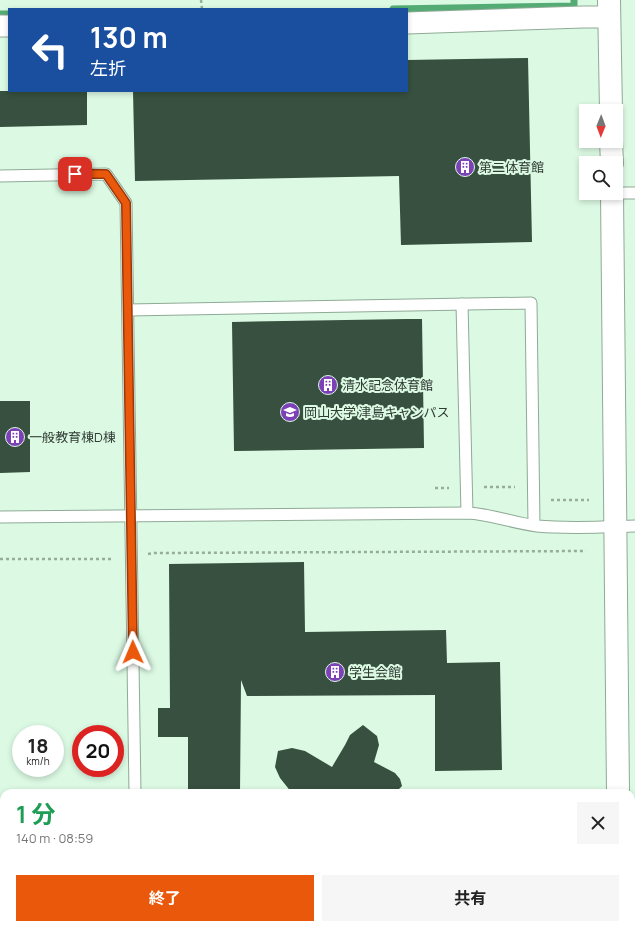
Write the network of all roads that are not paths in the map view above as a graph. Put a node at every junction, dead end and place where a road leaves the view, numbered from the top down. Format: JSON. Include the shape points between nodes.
{"nodes":[{"id":1,"x":609,"y":8,"type":"edge"},
{"id":2,"x":408,"y":23,"type":"edge"},
{"id":3,"x":611,"y":104,"type":"edge"},
{"id":4,"x":0,"y":176,"type":"edge"},
{"id":5,"x":623,"y":193,"type":"edge"},
{"id":6,"x":635,"y":193,"type":"edge"},
{"id":7,"x":612,"y":200,"type":"edge"},
{"id":8,"x":462,"y":304,"type":"junction"},
{"id":9,"x":128,"y":310,"type":"junction"},
{"id":10,"x":467,"y":513,"type":"junction"},
{"id":11,"x":130,"y":516,"type":"junction"},
{"id":12,"x":0,"y":518,"type":"edge"},
{"id":13,"x":534,"y":525,"type":"junction"},
{"id":14,"x":626,"y":527,"type":"edge"},
{"id":15,"x":135,"y":789,"type":"edge"},
{"id":16,"x":618,"y":789,"type":"edge"}],
"edges":[{"from":1,"to":2,"type":"street","via":[[583,17]]},
{"from":1,"to":3,"type":"street"},
{"from":4,"to":9,"type":"lane","via":[[106,174],[126,203]]},
{"from":5,"to":6,"type":"lane"},
{"from":7,"to":14,"type":"street"},
{"from":8,"to":9,"type":"lane"},
{"from":8,"to":10,"type":"lane"},
{"from":8,"to":13,"type":"lane","via":[[531,303]]},
{"from":9,"to":11,"type":"lane"},
{"from":10,"to":11,"type":"lane"},
{"from":10,"to":13,"type":"lane"},
{"from":11,"to":12,"type":"lane"},
{"from":11,"to":15,"type":"lane"},
{"from":13,"to":14,"type":"lane"},
{"from":14,"to":16,"type":"street"}]}
